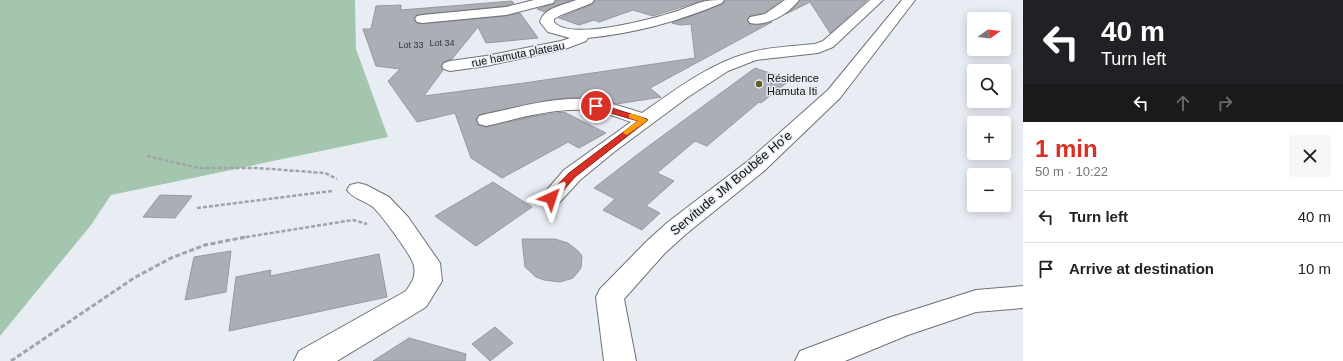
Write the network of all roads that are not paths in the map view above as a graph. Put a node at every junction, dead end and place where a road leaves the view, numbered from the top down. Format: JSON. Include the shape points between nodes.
{"nodes":[{"id":1,"x":549,"y":0,"type":"edge"},
{"id":2,"x":588,"y":0,"type":"edge"},
{"id":3,"x":718,"y":0,"type":"edge"},
{"id":4,"x":793,"y":0,"type":"edge"},
{"id":5,"x":877,"y":0,"type":"edge"},
{"id":6,"x":909,"y":0,"type":"edge"},
{"id":7,"x":422,"y":19,"type":"dead end"},
{"id":8,"x":755,"y":20,"type":"dead end"},
{"id":9,"x":582,"y":34,"type":"junction"},
{"id":10,"x":450,"y":66,"type":"dead end"},
{"id":11,"x":486,"y":120,"type":"dead end"},
{"id":12,"x":644,"y":120,"type":"junction"},
{"id":13,"x":358,"y":190,"type":"road end"},
{"id":14,"x":551,"y":198,"type":"dead end"},
{"id":15,"x":1023,"y":297,"type":"edge"},
{"id":16,"x":310,"y":361,"type":"edge"},
{"id":17,"x":620,"y":361,"type":"edge"},
{"id":18,"x":811,"y":361,"type":"edge"}],
"edges":[{"from":1,"to":7,"type":"street","via":[[506,11]]},
{"from":2,"to":9,"type":"street","name":"rue hamuta plateau","via":[[556,12],[548,17],[547,22],[552,29]]},
{"from":3,"to":9,"type":"street","name":"rue hamuta plateau","via":[[687,13],[661,20]]},
{"from":4,"to":8,"type":"street","via":[[769,18]]},
{"from":5,"to":12,"type":"street","via":[[828,44],[818,48],[753,56],[737,61],[706,78]]},
{"from":6,"to":17,"type":"street","name":"Servitude JM Boubée Ho'e","via":[[834,94],[756,166],[656,247],[610,297]]},
{"from":9,"to":10,"type":"street","name":"rue hamuta plateau","via":[[581,38],[565,45]]},
{"from":11,"to":12,"type":"street","via":[[566,105],[587,105],[605,107]]},
{"from":12,"to":14,"type":"street","via":[[572,175]]},
{"from":13,"to":16,"type":"street","via":[[381,202],[406,233],[427,263],[428,281],[416,299]]},
{"from":15,"to":18,"type":"street","via":[[976,301],[898,326]]}]}
